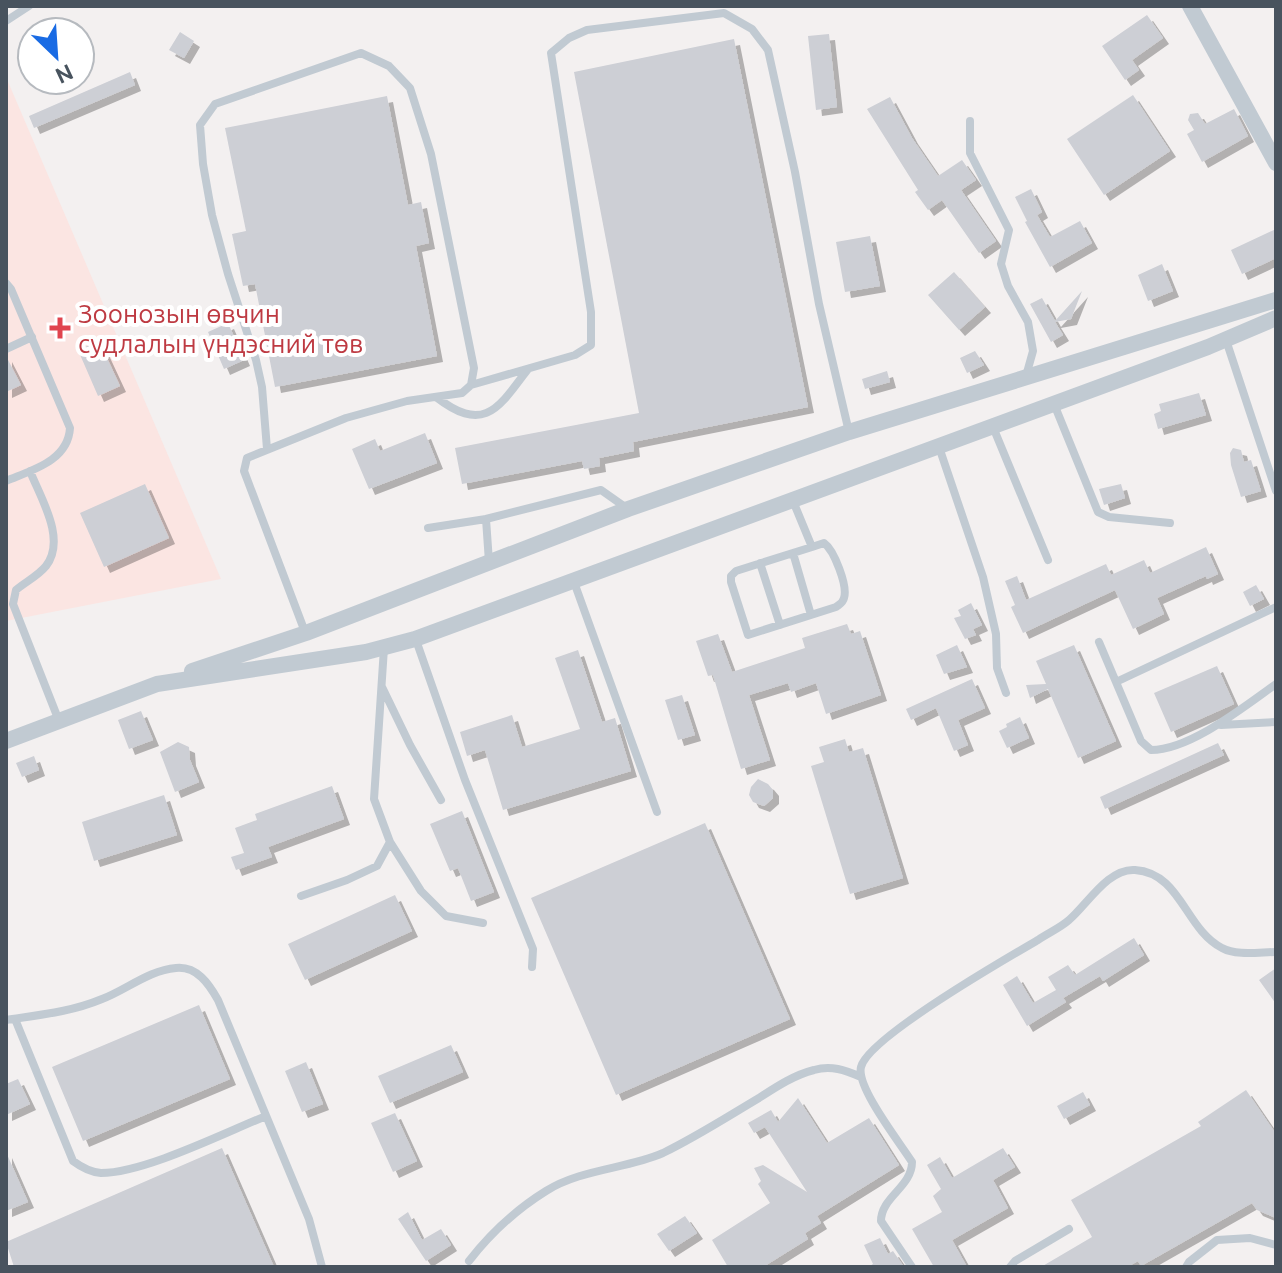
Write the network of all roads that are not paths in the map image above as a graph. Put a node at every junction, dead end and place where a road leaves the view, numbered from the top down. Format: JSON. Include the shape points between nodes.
{"nodes":[{"id":1,"x":29,"y":6,"type":"edge"},
{"id":2,"x":1190,"y":6,"type":"edge"},
{"id":3,"x":6,"y":21,"type":"edge"},
{"id":4,"x":970,"y":121,"type":"dead end"},
{"id":5,"x":1276,"y":163,"type":"edge"},
{"id":6,"x":6,"y":283,"type":"edge"},
{"id":7,"x":1276,"y":300,"type":"edge"},
{"id":8,"x":1276,"y":318,"type":"edge"},
{"id":9,"x":32,"y":337,"type":"junction"},
{"id":10,"x":1226,"y":340,"type":"junction"},
{"id":11,"x":6,"y":349,"type":"edge"},
{"id":12,"x":528,"y":368,"type":"junction"},
{"id":13,"x":1025,"y":376,"type":"junction"},
{"id":14,"x":471,"y":385,"type":"junction"},
{"id":15,"x":436,"y":397,"type":"junction"},
{"id":16,"x":1054,"y":404,"type":"junction"},
{"id":17,"x":993,"y":427,"type":"junction"},
{"id":18,"x":849,"y":432,"type":"junction"},
{"id":19,"x":939,"y":447,"type":"junction"},
{"id":20,"x":267,"y":449,"type":"junction"},
{"id":21,"x":30,"y":471,"type":"junction"},
{"id":22,"x":6,"y":481,"type":"edge"},
{"id":23,"x":1276,"y":491,"type":"edge"},
{"id":24,"x":793,"y":501,"type":"junction"},
{"id":25,"x":628,"y":509,"type":"junction"},
{"id":26,"x":486,"y":519,"type":"junction"},
{"id":27,"x":1170,"y":523,"type":"dead end"},
{"id":28,"x":428,"y":528,"type":"dead end"},
{"id":29,"x":812,"y":547,"type":"junction"},
{"id":30,"x":793,"y":553,"type":"junction"},
{"id":31,"x":1048,"y":560,"type":"dead end"},
{"id":32,"x":489,"y":562,"type":"junction"},
{"id":33,"x":760,"y":563,"type":"junction"},
{"id":34,"x":574,"y":582,"type":"junction"},
{"id":35,"x":1276,"y":607,"type":"edge"},
{"id":36,"x":811,"y":615,"type":"junction"},
{"id":37,"x":780,"y":625,"type":"junction"},
{"id":38,"x":306,"y":633,"type":"junction"},
{"id":39,"x":415,"y":639,"type":"junction"},
{"id":40,"x":1099,"y":642,"type":"dead end"},
{"id":41,"x":384,"y":647,"type":"junction"},
{"id":42,"x":1116,"y":682,"type":"junction"},
{"id":43,"x":157,"y":684,"type":"junction"},
{"id":44,"x":1276,"y":684,"type":"edge"},
{"id":45,"x":382,"y":686,"type":"junction"},
{"id":46,"x":1006,"y":693,"type":"dead end"},
{"id":47,"x":59,"y":721,"type":"junction"},
{"id":48,"x":1276,"y":722,"type":"edge"},
{"id":49,"x":1218,"y":725,"type":"junction"},
{"id":50,"x":6,"y":741,"type":"edge"},
{"id":51,"x":441,"y":800,"type":"dead end"},
{"id":52,"x":657,"y":812,"type":"dead end"},
{"id":53,"x":390,"y":842,"type":"junction"},
{"id":54,"x":301,"y":896,"type":"dead end"},
{"id":55,"x":483,"y":923,"type":"dead end"},
{"id":56,"x":1276,"y":952,"type":"edge"},
{"id":57,"x":532,"y":967,"type":"dead end"},
{"id":58,"x":11,"y":1020,"type":"edge"},
{"id":59,"x":861,"y":1077,"type":"junction"},
{"id":60,"x":266,"y":1116,"type":"junction"},
{"id":61,"x":1069,"y":1229,"type":"dead end"},
{"id":62,"x":1276,"y":1245,"type":"edge"},
{"id":63,"x":469,"y":1261,"type":"dead end"},
{"id":64,"x":322,"y":1267,"type":"edge"},
{"id":65,"x":912,"y":1267,"type":"edge"},
{"id":66,"x":1010,"y":1267,"type":"edge"},
{"id":67,"x":1186,"y":1267,"type":"edge"}],
"edges":[{"from":1,"to":3,"type":"lane"},
{"from":2,"to":5,"type":"street"},
{"from":4,"to":13,"type":"lane","via":[[970,153],[1009,230],[1001,264],[1028,322],[1033,351]]},
{"from":6,"to":9,"type":"lane"},
{"from":7,"to":13,"type":"street"},
{"from":8,"to":10,"type":"street"},
{"from":9,"to":11,"type":"lane"},
{"from":9,"to":21,"type":"lane","via":[[70,428],[60,453]]},
{"from":10,"to":16,"type":"street"},
{"from":10,"to":23,"type":"lane"},
{"from":12,"to":14,"type":"lane"},
{"from":12,"to":15,"type":"lane","via":[[486,415],[454,411]]},
{"from":12,"to":18,"type":"lane","via":[[575,355],[591,345],[593,329],[551,53],[587,30],[724,13],[752,29],[768,50]]},
{"from":13,"to":18,"type":"street"},
{"from":14,"to":15,"type":"lane","via":[[462,393]]},
{"from":14,"to":20,"type":"lane","via":[[474,368],[431,154],[410,88],[389,66],[361,53],[215,104],[200,125],[212,215],[262,387]]},
{"from":15,"to":20,"type":"lane","via":[[346,418]]},
{"from":16,"to":17,"type":"street"},
{"from":16,"to":27,"type":"lane","via":[[1098,512]]},
{"from":17,"to":19,"type":"street"},
{"from":17,"to":31,"type":"lane"},
{"from":18,"to":25,"type":"street"},
{"from":19,"to":24,"type":"street"},
{"from":19,"to":46,"type":"lane","via":[[983,577]]},
{"from":20,"to":38,"type":"lane","via":[[247,458],[244,471]]},
{"from":21,"to":22,"type":"lane"},
{"from":21,"to":47,"type":"lane","via":[[54,545],[44,568],[16,590],[13,604]]},
{"from":24,"to":29,"type":"lane"},
{"from":24,"to":34,"type":"street"},
{"from":25,"to":26,"type":"lane","via":[[601,490]]},
{"from":25,"to":32,"type":"street"},
{"from":26,"to":28,"type":"lane"},
{"from":26,"to":32,"type":"lane"},
{"from":29,"to":30,"type":"lane"},
{"from":29,"to":36,"type":"lane","via":[[824,543],[833,551],[845,594],[836,607]]},
{"from":30,"to":33,"type":"lane"},
{"from":30,"to":36,"type":"lane"},
{"from":32,"to":38,"type":"street"},
{"from":33,"to":37,"type":"lane"},
{"from":33,"to":37,"type":"lane","via":[[731,576],[746,631],[752,635]]},
{"from":34,"to":39,"type":"street"},
{"from":34,"to":52,"type":"lane"},
{"from":35,"to":42,"type":"lane"},
{"from":36,"to":37,"type":"lane"},
{"from":38,"to":43,"type":"street"},
{"from":39,"to":41,"type":"street"},
{"from":39,"to":57,"type":"lane","via":[[533,949]]},
{"from":40,"to":42,"type":"lane"},
{"from":41,"to":43,"type":"street"},
{"from":41,"to":45,"type":"lane"},
{"from":42,"to":49,"type":"lane","via":[[1141,741],[1151,750],[1163,750]]},
{"from":43,"to":47,"type":"street"},
{"from":44,"to":49,"type":"lane"},
{"from":45,"to":51,"type":"lane"},
{"from":45,"to":53,"type":"lane","via":[[374,799]]},
{"from":47,"to":50,"type":"street"},
{"from":48,"to":49,"type":"lane"},
{"from":53,"to":54,"type":"lane","via":[[377,866]]},
{"from":53,"to":55,"type":"lane","via":[[421,891],[446,916]]},
{"from":56,"to":59,"type":"lane","via":[[1224,950],[1208,938],[1164,879],[1129,869],[1102,885],[1068,921],[928,1007],[866,1057]]},
{"from":58,"to":60,"type":"lane","via":[[69,1010],[105,999],[138,980],[176,968],[189,970],[206,979],[218,1000]]},
{"from":58,"to":60,"type":"lane","via":[[73,1161],[84,1169],[134,1169]]},
{"from":59,"to":63,"type":"lane","via":[[827,1067],[811,1071],[658,1155],[548,1190],[520,1209]]},
{"from":59,"to":65,"type":"lane","via":[[912,1162],[912,1171],[881,1221]]},
{"from":60,"to":64,"type":"lane","via":[[309,1219]]},
{"from":61,"to":66,"type":"lane"},
{"from":62,"to":67,"type":"lane","via":[[1250,1238],[1217,1240]]}]}
